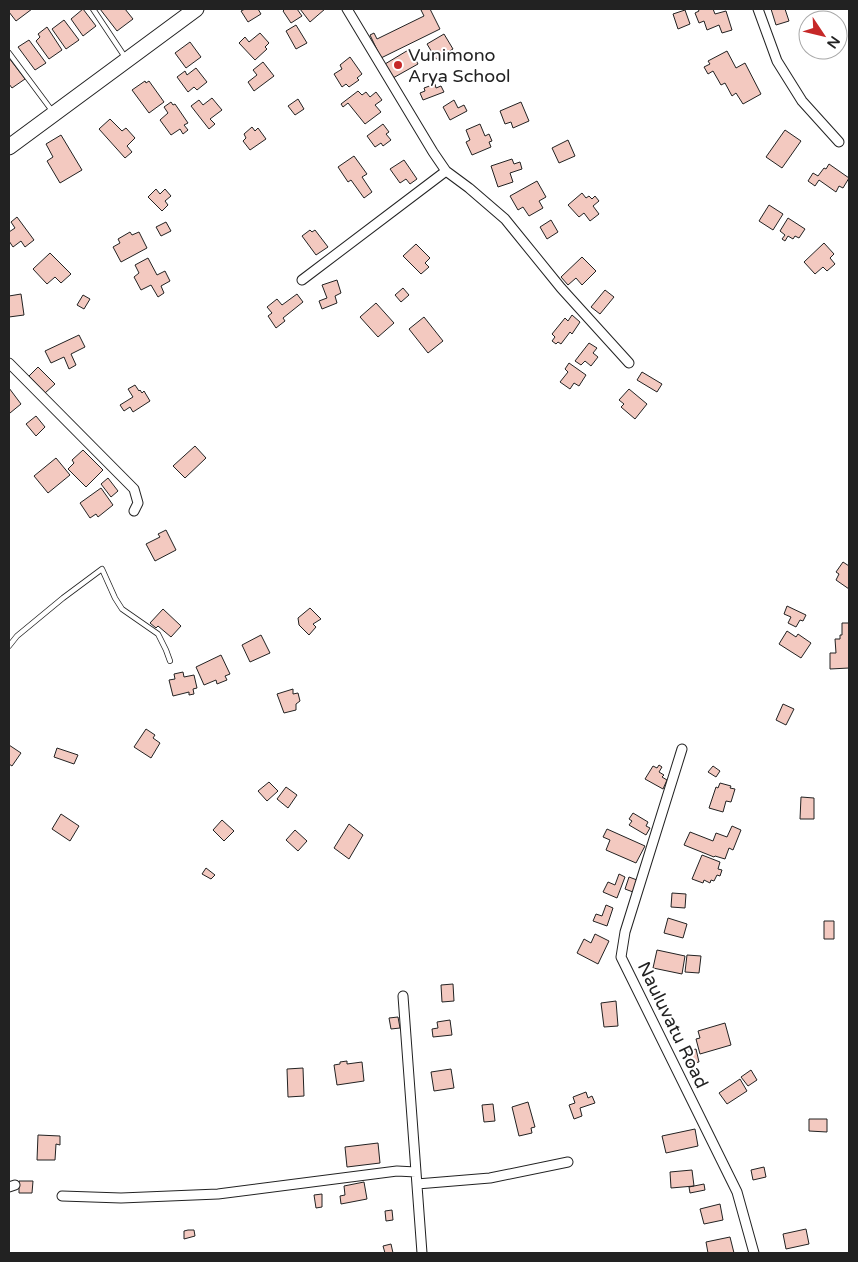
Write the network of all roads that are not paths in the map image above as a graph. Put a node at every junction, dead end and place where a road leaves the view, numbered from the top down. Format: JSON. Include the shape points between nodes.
{"nodes":[{"id":1,"x":93,"y":9,"type":"edge"},
{"id":2,"x":196,"y":9,"type":"edge"},
{"id":3,"x":347,"y":9,"type":"edge"},
{"id":4,"x":758,"y":9,"type":"edge"},
{"id":5,"x":9,"y":53,"type":"edge"},
{"id":6,"x":127,"y":60,"type":"junction"},
{"id":7,"x":54,"y":114,"type":"junction"},
{"id":8,"x":839,"y":142,"type":"dead end"},
{"id":9,"x":9,"y":146,"type":"edge"},
{"id":10,"x":446,"y":171,"type":"junction"},
{"id":11,"x":302,"y":280,"type":"dead end"},
{"id":12,"x":9,"y":363,"type":"edge"},
{"id":13,"x":629,"y":363,"type":"dead end"},
{"id":14,"x":134,"y":511,"type":"dead end"},
{"id":15,"x":9,"y":646,"type":"edge"},
{"id":16,"x":170,"y":661,"type":"dead end"},
{"id":17,"x":682,"y":749,"type":"dead end"},
{"id":18,"x":403,"y":996,"type":"dead end"},
{"id":19,"x":568,"y":1162,"type":"dead end"},
{"id":20,"x":416,"y":1172,"type":"junction"},
{"id":21,"x":417,"y":1184,"type":"junction"},
{"id":22,"x":62,"y":1196,"type":"dead end"},
{"id":23,"x":422,"y":1253,"type":"edge"},
{"id":24,"x":754,"y":1253,"type":"edge"}],
"edges":[{"from":1,"to":6,"type":"lane"},
{"from":2,"to":6,"type":"main road"},
{"from":3,"to":10,"type":"street"},
{"from":4,"to":8,"type":"street","via":[[777,60],[802,101]]},
{"from":5,"to":7,"type":"lane"},
{"from":6,"to":7,"type":"main road"},
{"from":7,"to":9,"type":"main road"},
{"from":10,"to":11,"type":"street"},
{"from":10,"to":13,"type":"street","via":[[505,219],[561,288]]},
{"from":12,"to":14,"type":"street","via":[[134,489],[138,503]]},
{"from":15,"to":16,"type":"lane","via":[[74,588],[102,569],[122,609],[158,634]]},
{"from":17,"to":24,"type":"street","name":"Nauluvatu Road","via":[[625,932],[621,957],[737,1192]]},
{"from":18,"to":20,"type":"street"},
{"from":19,"to":21,"type":"street","via":[[490,1178]]},
{"from":20,"to":21,"type":"street"},
{"from":20,"to":22,"type":"street","via":[[397,1171],[218,1194],[121,1198]]},
{"from":21,"to":23,"type":"street"}]}
